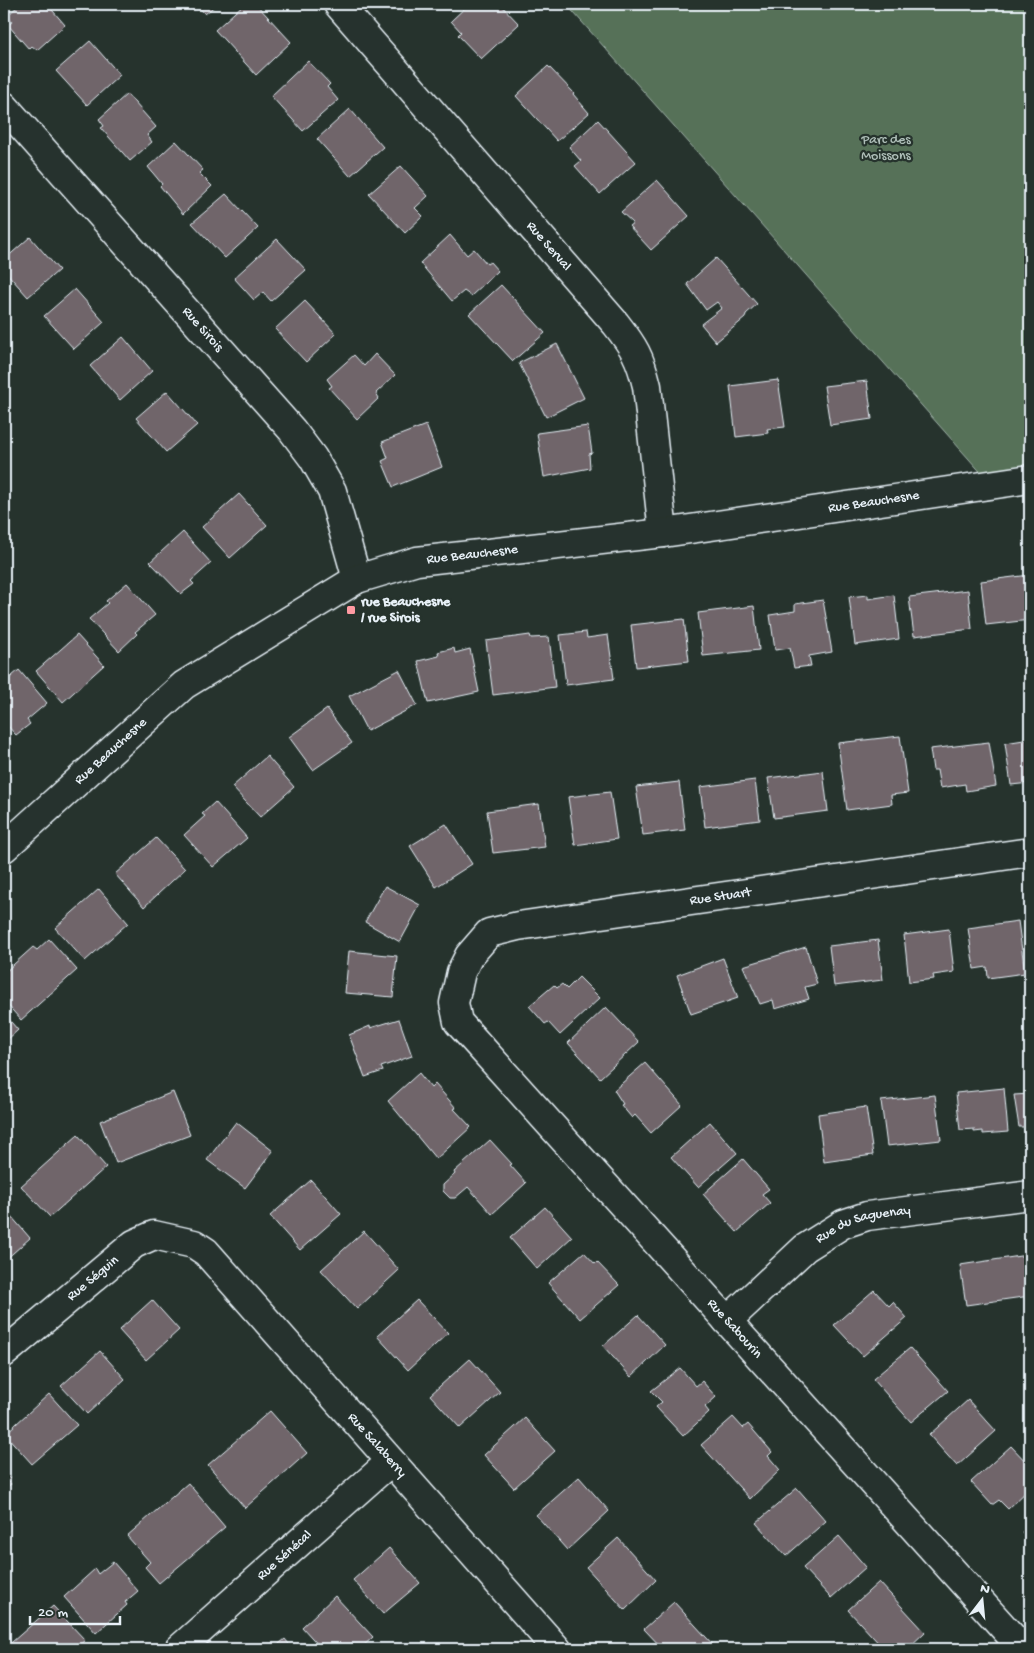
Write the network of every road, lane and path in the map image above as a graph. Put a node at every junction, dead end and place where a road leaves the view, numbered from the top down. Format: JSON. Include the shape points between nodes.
{"nodes":[{"id":1,"x":338,"y":4,"type":"edge"},
{"id":2,"x":4,"y":106,"type":"edge"},
{"id":3,"x":1030,"y":479,"type":"edge"},
{"id":4,"x":663,"y":533,"type":"junction"},
{"id":5,"x":357,"y":579,"type":"junction"},
{"id":6,"x":4,"y":848,"type":"edge"},
{"id":7,"x":1030,"y":852,"type":"edge"},
{"id":8,"x":454,"y":1003,"type":"joint"},
{"id":9,"x":1030,"y":1195,"type":"edge"},
{"id":10,"x":194,"y":1244,"type":"joint"},
{"id":11,"x":727,"y":1321,"type":"junction"},
{"id":12,"x":4,"y":1353,"type":"edge"},
{"id":13,"x":390,"y":1462,"type":"junction"},
{"id":14,"x":178,"y":1649,"type":"edge"},
{"id":15,"x":557,"y":1649,"type":"edge"},
{"id":16,"x":1023,"y":1649,"type":"edge"}],
"edges":[{"from":1,"to":4,"type":"street","name":"Rue Serval","via":[[634,346],[647,386]]},
{"from":2,"to":5,"type":"street","name":"Rue Sirois","via":[[292,430],[332,491]]},
{"from":3,"to":4,"type":"street","name":"Rue Beauchesne"},
{"from":4,"to":5,"type":"street","name":"Rue Beauchesne","via":[[416,561]]},
{"from":5,"to":6,"type":"street","name":"Rue Beauchesne","via":[[184,685]]},
{"from":7,"to":8,"type":"street","name":"Rue Stuart","via":[[518,926],[489,933],[469,956],[461,972]]},
{"from":8,"to":11,"type":"street","name":"Rue Sabourin","via":[[458,1022]]},
{"from":9,"to":11,"type":"street","name":"Rue du Saguenay","via":[[867,1216],[842,1224],[805,1248]]},
{"from":10,"to":12,"type":"street","name":"Rue Séguin","via":[[154,1235],[134,1244]]},
{"from":10,"to":13,"type":"street","name":"Rue Salaberry","via":[[206,1252]]},
{"from":11,"to":16,"type":"street","name":"Rue Sabourin"},
{"from":13,"to":14,"type":"street","name":"Rue Sénécal"},
{"from":13,"to":15,"type":"street","name":"Rue Salaberry"}]}
